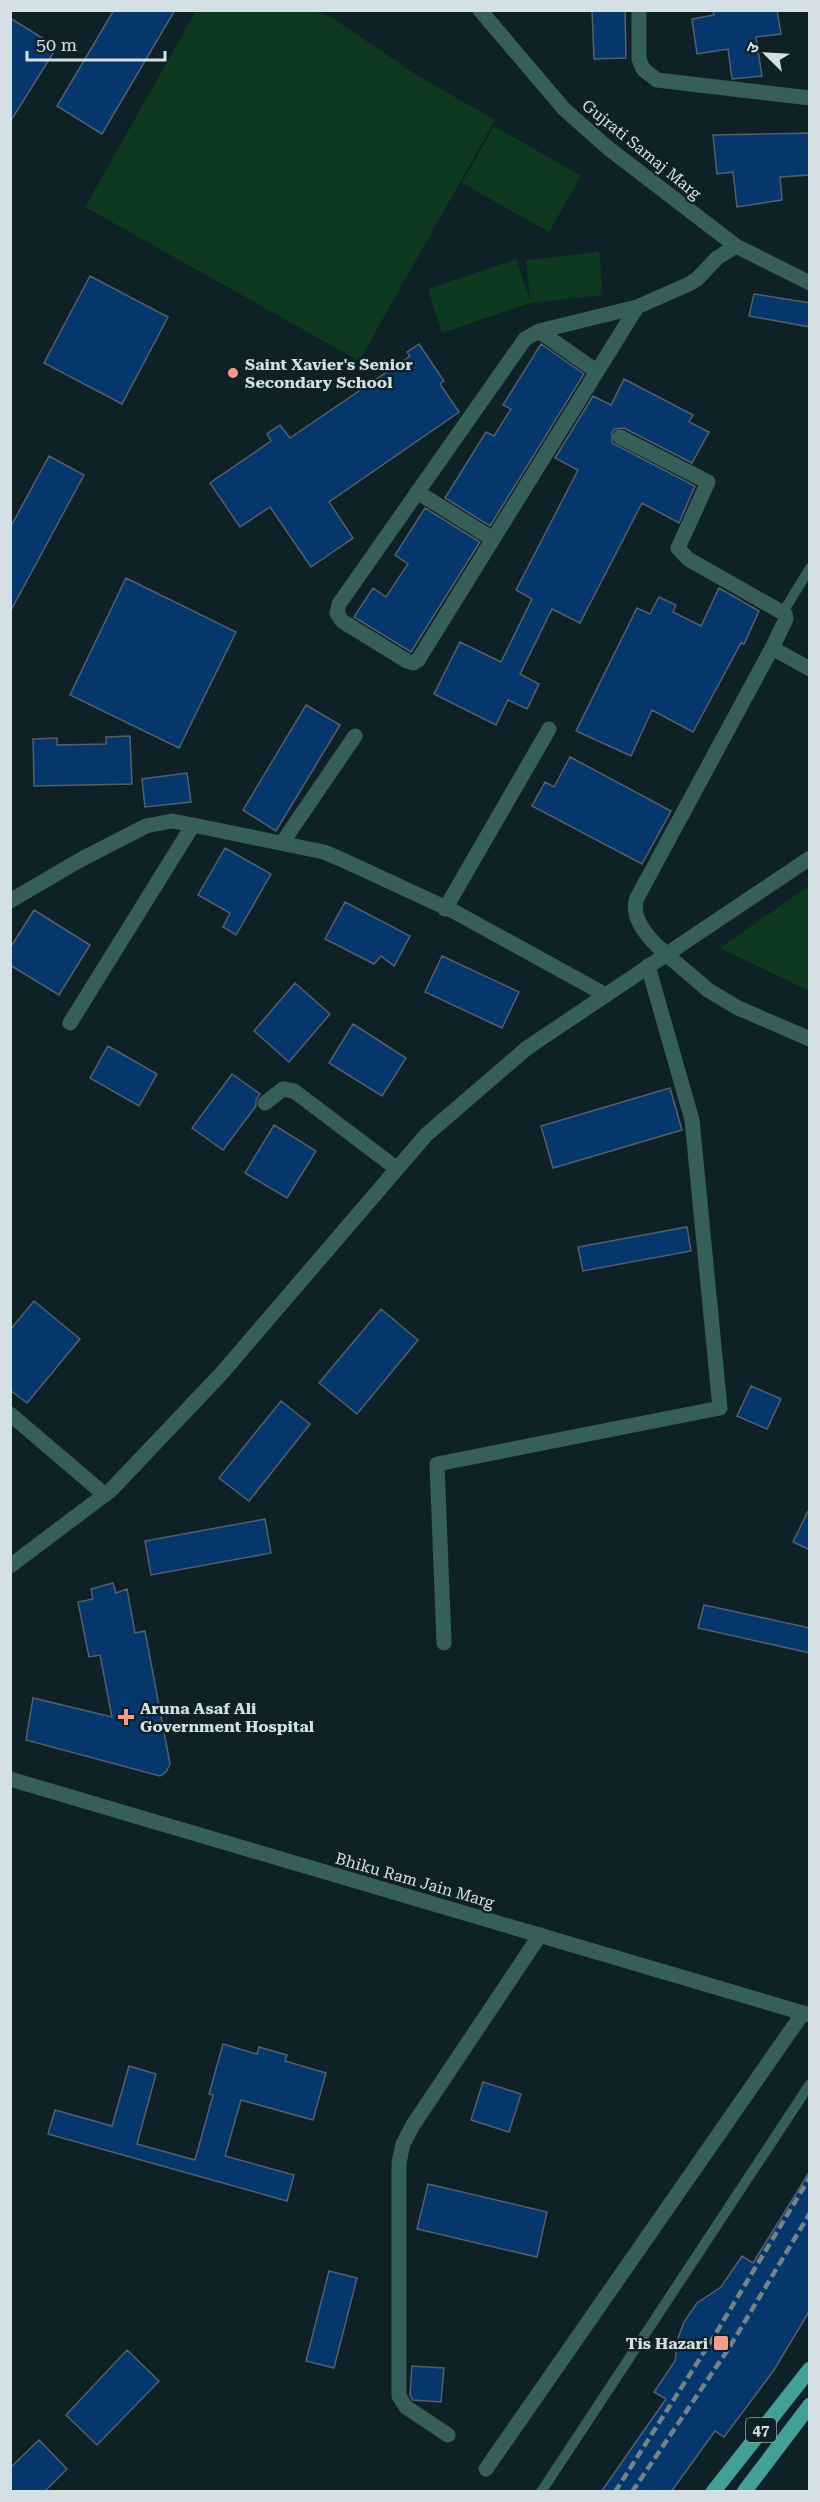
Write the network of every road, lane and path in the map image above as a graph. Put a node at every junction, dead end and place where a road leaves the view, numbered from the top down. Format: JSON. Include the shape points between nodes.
{"nodes":[{"id":1,"x":480,"y":10,"type":"edge"},
{"id":2,"x":639,"y":10,"type":"edge"},
{"id":3,"x":810,"y":98,"type":"edge"},
{"id":4,"x":736,"y":246,"type":"junction"},
{"id":5,"x":810,"y":283,"type":"edge"},
{"id":6,"x":637,"y":307,"type":"junction"},
{"id":7,"x":539,"y":331,"type":"junction"},
{"id":8,"x":596,"y":370,"type":"junction"},
{"id":9,"x":620,"y":437,"type":"dead end"},
{"id":10,"x":417,"y":492,"type":"junction"},
{"id":11,"x":493,"y":539,"type":"junction"},
{"id":12,"x":810,"y":568,"type":"edge"},
{"id":13,"x":783,"y":612,"type":"junction"},
{"id":14,"x":772,"y":648,"type":"junction"},
{"id":15,"x":810,"y":669,"type":"edge"},
{"id":16,"x":549,"y":729,"type":"dead end"},
{"id":17,"x":355,"y":736,"type":"dead end"},
{"id":18,"x":193,"y":825,"type":"junction"},
{"id":19,"x":282,"y":843,"type":"junction"},
{"id":20,"x":810,"y":858,"type":"edge"},
{"id":21,"x":10,"y":901,"type":"edge"},
{"id":22,"x":446,"y":909,"type":"junction"},
{"id":23,"x":666,"y":954,"type":"junction"},
{"id":24,"x":648,"y":966,"type":"junction"},
{"id":25,"x":606,"y":995,"type":"junction"},
{"id":26,"x":70,"y":1023,"type":"dead end"},
{"id":27,"x":810,"y":1039,"type":"edge"},
{"id":28,"x":265,"y":1103,"type":"dead end"},
{"id":29,"x":396,"y":1168,"type":"junction"},
{"id":30,"x":10,"y":1414,"type":"edge"},
{"id":31,"x":105,"y":1495,"type":"junction"},
{"id":32,"x":10,"y":1566,"type":"edge"},
{"id":33,"x":444,"y":1643,"type":"dead end"},
{"id":34,"x":10,"y":1779,"type":"edge"},
{"id":35,"x":540,"y":1935,"type":"junction"},
{"id":36,"x":806,"y":2014,"type":"edge"},
{"id":37,"x":810,"y":2084,"type":"edge"},
{"id":38,"x":810,"y":2369,"type":"edge"},
{"id":39,"x":807,"y":2412,"type":"edge"},
{"id":40,"x":448,"y":2435,"type":"dead end"},
{"id":41,"x":486,"y":2469,"type":"dead end"},
{"id":42,"x":541,"y":2492,"type":"edge"},
{"id":43,"x":713,"y":2492,"type":"edge"},
{"id":44,"x":744,"y":2492,"type":"edge"}],
"edges":[{"from":1,"to":4,"type":"street","name":"Gujrati Samaj Marg","via":[[580,125]]},
{"from":2,"to":3,"type":"street","via":[[639,59],[643,69],[657,80]]},
{"from":4,"to":5,"type":"street","name":"Gujrati Samaj Marg"},
{"from":4,"to":6,"type":"street","via":[[717,258],[698,279]]},
{"from":6,"to":7,"type":"street"},
{"from":6,"to":8,"type":"street"},
{"from":7,"to":8,"type":"street"},
{"from":7,"to":10,"type":"street","via":[[525,339]]},
{"from":8,"to":11,"type":"street"},
{"from":9,"to":13,"type":"street","via":[[708,482],[678,548],[688,559]]},
{"from":10,"to":11,"type":"street"},
{"from":10,"to":11,"type":"street","via":[[339,604],[337,613],[342,621],[413,663]]},
{"from":12,"to":13,"type":"lane"},
{"from":13,"to":14,"type":"street","via":[[786,619]]},
{"from":14,"to":15,"type":"street"},
{"from":14,"to":23,"type":"street","via":[[635,904],[649,938]]},
{"from":16,"to":22,"type":"street"},
{"from":17,"to":19,"type":"street"},
{"from":18,"to":19,"type":"street"},
{"from":18,"to":21,"type":"street","via":[[172,821],[146,826]]},
{"from":18,"to":26,"type":"street"},
{"from":19,"to":22,"type":"street","via":[[324,852]]},
{"from":20,"to":23,"type":"street"},
{"from":22,"to":25,"type":"street"},
{"from":23,"to":24,"type":"street"},
{"from":23,"to":27,"type":"street","via":[[708,990],[738,1008]]},
{"from":24,"to":25,"type":"street"},
{"from":24,"to":33,"type":"street","via":[[692,1120],[720,1408],[437,1464]]},
{"from":25,"to":29,"type":"street","via":[[527,1048],[426,1134]]},
{"from":28,"to":29,"type":"street","via":[[283,1089],[294,1091]]},
{"from":29,"to":31,"type":"street","via":[[221,1374]]},
{"from":30,"to":31,"type":"street"},
{"from":31,"to":32,"type":"street"},
{"from":34,"to":35,"type":"street","name":"Bhiku Ram Jain Marg"},
{"from":35,"to":36,"type":"street","name":"Bhiku Ram Jain Marg"},
{"from":35,"to":40,"type":"street","via":[[412,2125],[399,2163],[399,2396],[406,2407]]},
{"from":36,"to":41,"type":"street"},
{"from":37,"to":42,"type":"lane"},
{"from":38,"to":43,"type":"main road","number":"47"},
{"from":39,"to":44,"type":"main road","number":"47"}]}
